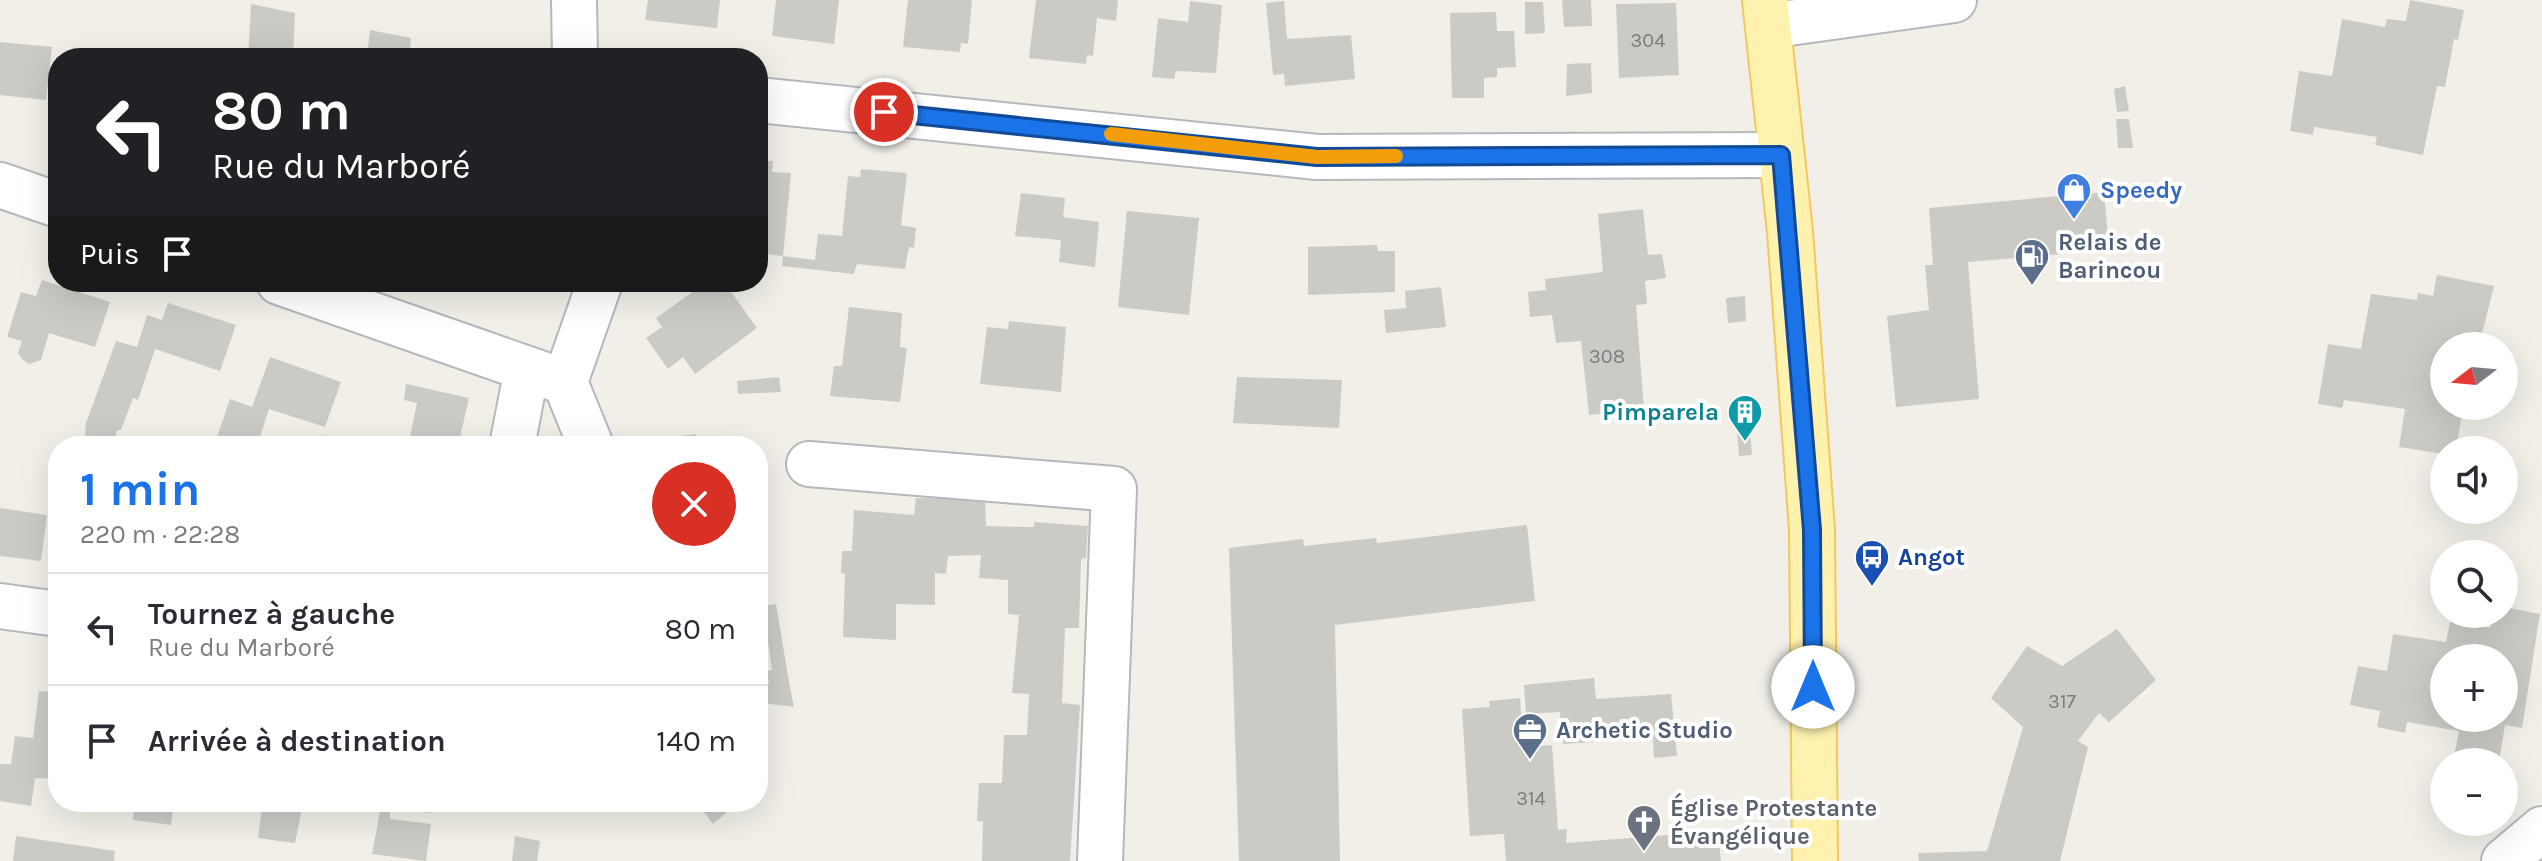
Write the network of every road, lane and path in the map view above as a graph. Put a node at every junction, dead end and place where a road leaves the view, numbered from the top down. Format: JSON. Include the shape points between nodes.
{"nodes":[{"id":1,"x":574,"y":0,"type":"edge"},
{"id":2,"x":1954,"y":0,"type":"edge"},
{"id":3,"x":1767,"y":13,"type":"edge"},
{"id":4,"x":575,"y":48,"type":"edge"},
{"id":5,"x":768,"y":101,"type":"edge"},
{"id":6,"x":1781,"y":155,"type":"junction"},
{"id":7,"x":0,"y":185,"type":"edge"},
{"id":8,"x":48,"y":202,"type":"edge"},
{"id":9,"x":307,"y":292,"type":"edge"},
{"id":10,"x":594,"y":292,"type":"edge"},
{"id":11,"x":546,"y":376,"type":"junction"},
{"id":12,"x":517,"y":436,"type":"edge"},
{"id":13,"x":585,"y":436,"type":"edge"},
{"id":14,"x":809,"y":464,"type":"dead end"},
{"id":15,"x":0,"y":606,"type":"edge"},
{"id":16,"x":48,"y":613,"type":"edge"},
{"id":17,"x":1100,"y":861,"type":"edge"},
{"id":18,"x":1815,"y":861,"type":"edge"}],
"edges":[{"from":1,"to":4,"type":"street"},
{"from":2,"to":3,"type":"street"},
{"from":3,"to":6,"type":"main road"},
{"from":5,"to":6,"type":"street","via":[[1317,157]]},
{"from":6,"to":18,"type":"main road","via":[[1812,530]]},
{"from":7,"to":8,"type":"street"},
{"from":9,"to":11,"type":"street"},
{"from":10,"to":11,"type":"street"},
{"from":11,"to":12,"type":"street"},
{"from":11,"to":13,"type":"street"},
{"from":14,"to":17,"type":"street","via":[[1114,489]]},
{"from":15,"to":16,"type":"street"}]}
